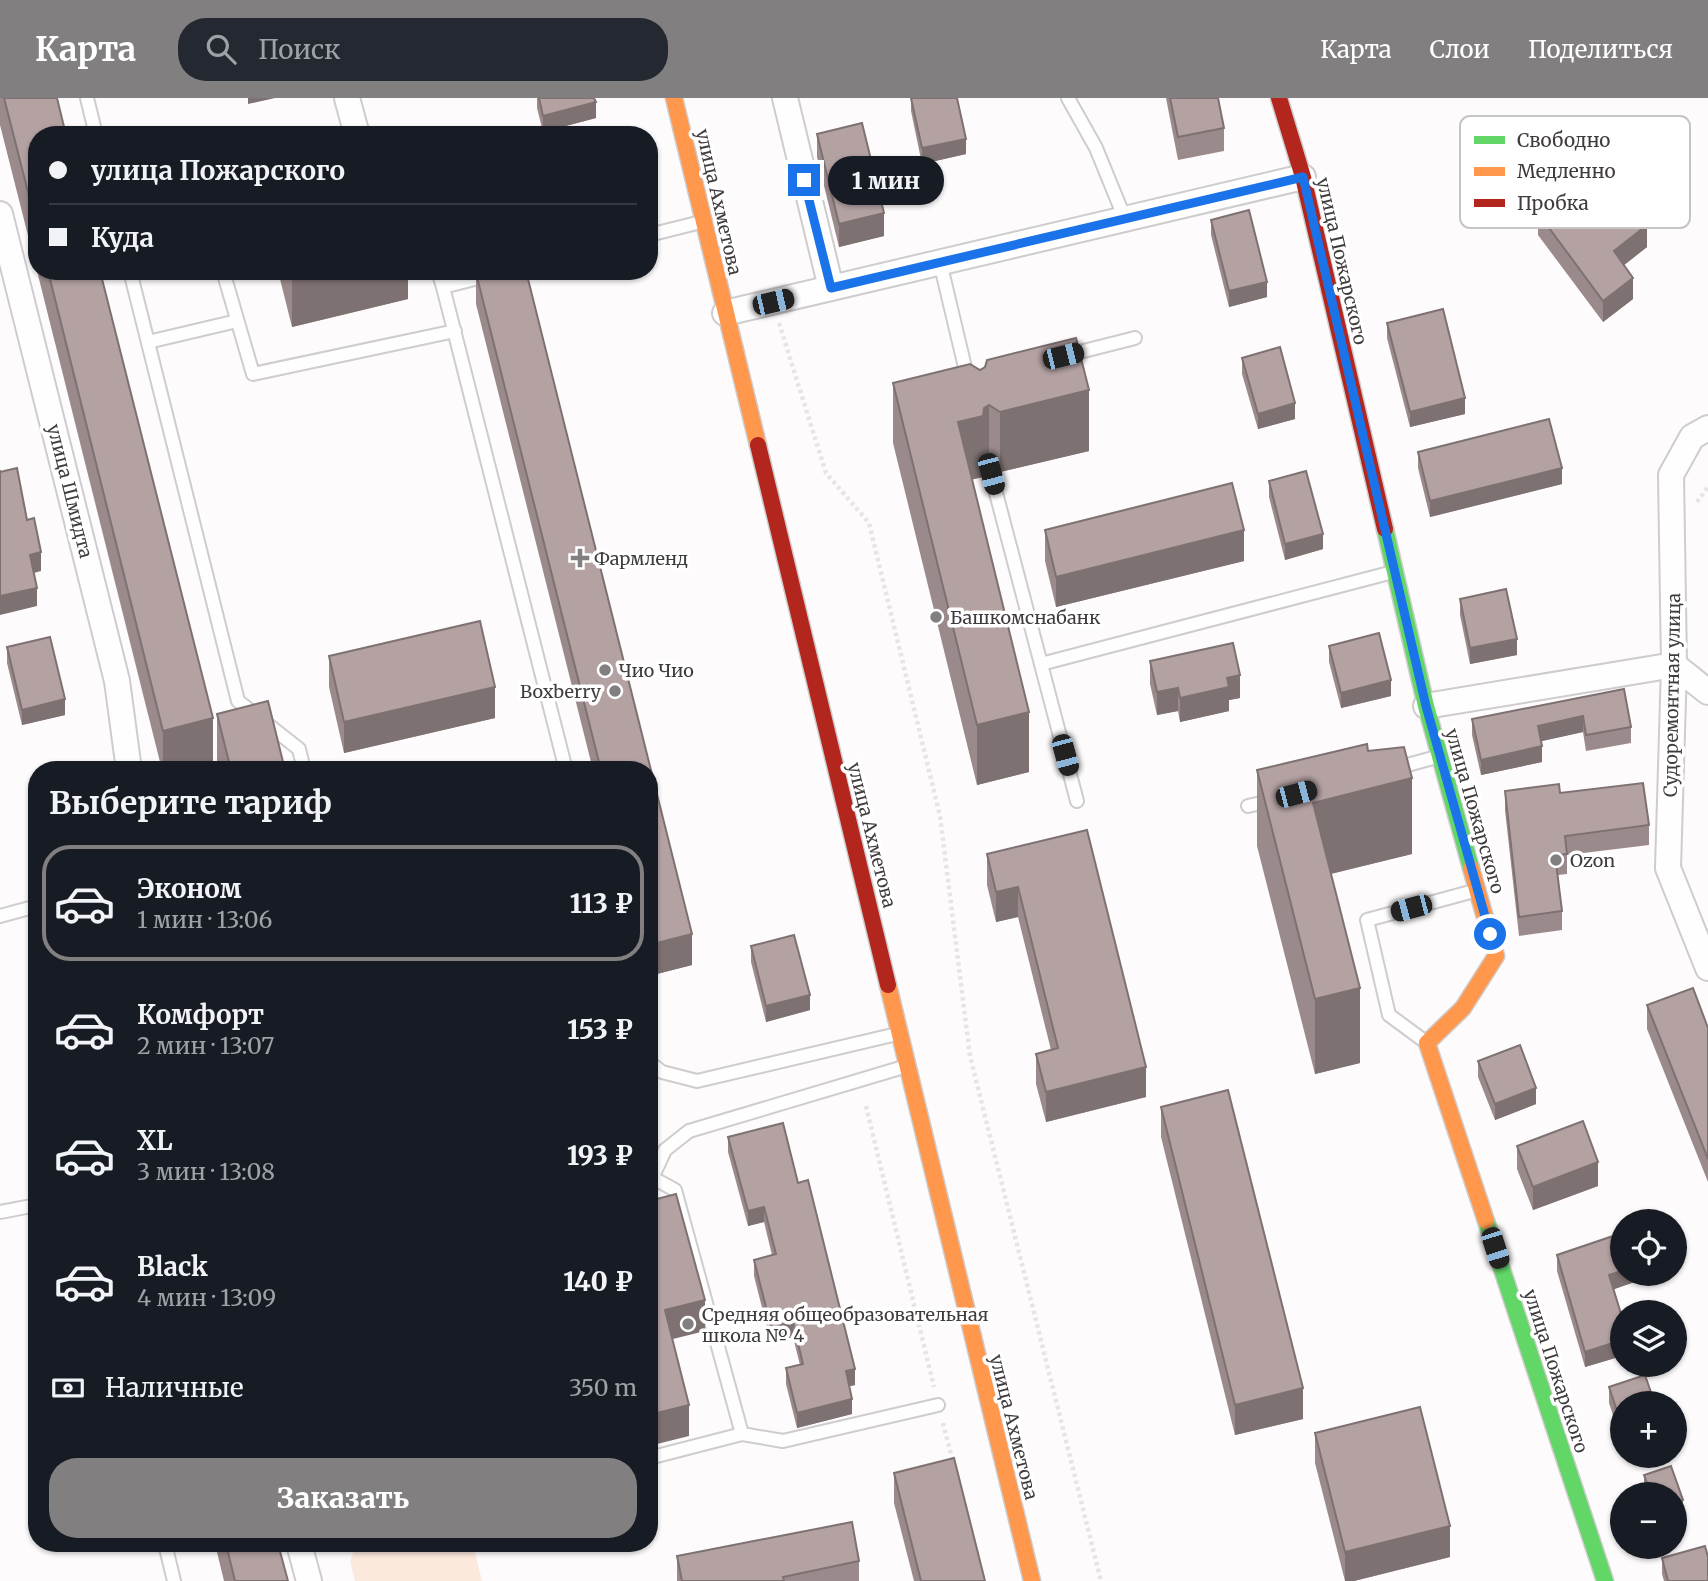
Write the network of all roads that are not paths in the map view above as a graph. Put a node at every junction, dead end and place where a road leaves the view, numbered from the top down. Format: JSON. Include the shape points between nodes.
{"nodes":[{"id":1,"x":87,"y":98,"type":"edge"},
{"id":2,"x":347,"y":98,"type":"edge"},
{"id":3,"x":674,"y":98,"type":"edge"},
{"id":4,"x":785,"y":98,"type":"edge"},
{"id":5,"x":1068,"y":98,"type":"edge"},
{"id":6,"x":1279,"y":98,"type":"edge"},
{"id":7,"x":94,"y":126,"type":"edge"},
{"id":8,"x":355,"y":126,"type":"edge"},
{"id":9,"x":1303,"y":177,"type":"junction"},
{"id":10,"x":0,"y":214,"type":"edge"},
{"id":11,"x":1125,"y":219,"type":"junction"},
{"id":12,"x":705,"y":221,"type":"junction"},
{"id":13,"x":658,"y":233,"type":"edge"},
{"id":14,"x":940,"y":262,"type":"junction"},
{"id":15,"x":132,"y":280,"type":"edge"},
{"id":16,"x":226,"y":280,"type":"edge"},
{"id":17,"x":441,"y":280,"type":"edge"},
{"id":18,"x":471,"y":280,"type":"edge"},
{"id":19,"x":443,"y":287,"type":"junction"},
{"id":20,"x":831,"y":288,"type":"junction"},
{"id":21,"x":725,"y":313,"type":"junction"},
{"id":22,"x":237,"y":321,"type":"junction"},
{"id":23,"x":455,"y":331,"type":"junction"},
{"id":24,"x":1135,"y":338,"type":"dead end"},
{"id":25,"x":148,"y":342,"type":"junction"},
{"id":26,"x":1045,"y":361,"type":"edge"},
{"id":27,"x":972,"y":383,"type":"edge"},
{"id":28,"x":1708,"y":428,"type":"edge"},
{"id":29,"x":991,"y":474,"type":"dead end"},
{"id":30,"x":1394,"y":572,"type":"junction"},
{"id":31,"x":1041,"y":663,"type":"junction"},
{"id":32,"x":1674,"y":665,"type":"junction"},
{"id":33,"x":1708,"y":692,"type":"edge"},
{"id":34,"x":1426,"y":706,"type":"junction"},
{"id":35,"x":1440,"y":756,"type":"junction"},
{"id":36,"x":128,"y":761,"type":"edge"},
{"id":37,"x":302,"y":761,"type":"edge"},
{"id":38,"x":564,"y":761,"type":"edge"},
{"id":39,"x":1376,"y":773,"type":"edge"},
{"id":40,"x":1287,"y":796,"type":"edge"},
{"id":41,"x":1077,"y":802,"type":"dead end"},
{"id":42,"x":1248,"y":806,"type":"dead end"},
{"id":43,"x":1478,"y":890,"type":"junction"},
{"id":44,"x":28,"y":908,"type":"edge"},
{"id":45,"x":0,"y":916,"type":"edge"},
{"id":46,"x":1708,"y":968,"type":"edge"},
{"id":47,"x":901,"y":1033,"type":"junction"},
{"id":48,"x":1427,"y":1043,"type":"junction"},
{"id":49,"x":907,"y":1066,"type":"junction"},
{"id":50,"x":658,"y":1068,"type":"edge"},
{"id":51,"x":658,"y":1166,"type":"edge"},
{"id":52,"x":658,"y":1184,"type":"edge"},
{"id":53,"x":28,"y":1207,"type":"edge"},
{"id":54,"x":0,"y":1212,"type":"edge"},
{"id":55,"x":938,"y":1405,"type":"road end"},
{"id":56,"x":741,"y":1434,"type":"junction"},
{"id":57,"x":658,"y":1456,"type":"edge"},
{"id":58,"x":167,"y":1552,"type":"edge"},
{"id":59,"x":301,"y":1552,"type":"edge"},
{"id":60,"x":174,"y":1581,"type":"edge"},
{"id":61,"x":309,"y":1581,"type":"edge"},
{"id":62,"x":1032,"y":1581,"type":"edge"},
{"id":63,"x":1605,"y":1581,"type":"edge"}],
"edges":[{"from":1,"to":7,"type":"lane"},
{"from":2,"to":8,"type":"street"},
{"from":3,"to":12,"type":"street","name":"улица Ахметова"},
{"from":4,"to":20,"type":"street"},
{"from":5,"to":11,"type":"lane","via":[[1096,148]]},
{"from":6,"to":9,"type":"street","name":"улица Пожарского"},
{"from":9,"to":11,"type":"street"},
{"from":9,"to":30,"type":"street","name":"улица Пожарского"},
{"from":10,"to":36,"type":"street","name":"улица Шмидта","via":[[117,681]]},
{"from":11,"to":14,"type":"street"},
{"from":12,"to":13,"type":"lane"},
{"from":12,"to":21,"type":"street","name":"улица Ахметова"},
{"from":14,"to":20,"type":"street"},
{"from":14,"to":27,"type":"lane"},
{"from":15,"to":25,"type":"lane"},
{"from":16,"to":22,"type":"lane"},
{"from":17,"to":19,"type":"lane"},
{"from":18,"to":19,"type":"lane"},
{"from":19,"to":23,"type":"lane"},
{"from":20,"to":21,"type":"street"},
{"from":21,"to":47,"type":"street","name":"улица Ахметова"},
{"from":22,"to":23,"type":"lane","via":[[253,374]]},
{"from":22,"to":25,"type":"lane"},
{"from":23,"to":38,"type":"lane"},
{"from":24,"to":26,"type":"lane"},
{"from":25,"to":37,"type":"lane","via":[[238,701],[299,749]]},
{"from":28,"to":32,"type":"street","name":"Судоремонтная улица","via":[[1692,437],[1671,475]]},
{"from":29,"to":31,"type":"lane"},
{"from":30,"to":31,"type":"lane"},
{"from":30,"to":34,"type":"street","name":"улица Пожарского"},
{"from":31,"to":41,"type":"lane"},
{"from":32,"to":33,"type":"street"},
{"from":32,"to":34,"type":"street"},
{"from":32,"to":46,"type":"street","name":"Судоремонтная улица","via":[[1668,867]]},
{"from":34,"to":35,"type":"street","name":"улица Пожарского"},
{"from":35,"to":39,"type":"lane"},
{"from":35,"to":43,"type":"street","name":"улица Пожарского"},
{"from":40,"to":42,"type":"lane"},
{"from":43,"to":48,"type":"street","name":"улица Пожарского","via":[[1496,956],[1463,1008]]},
{"from":43,"to":48,"type":"lane","via":[[1367,920],[1390,1014]]},
{"from":44,"to":45,"type":"lane"},
{"from":47,"to":49,"type":"street","name":"улица Ахметова"},
{"from":47,"to":50,"type":"lane","via":[[697,1082]]},
{"from":48,"to":63,"type":"street","name":"улица Пожарского"},
{"from":49,"to":51,"type":"lane","via":[[689,1131],[665,1150]]},
{"from":49,"to":62,"type":"street","name":"улица Ахметова"},
{"from":52,"to":56,"type":"lane","via":[[675,1190]]},
{"from":53,"to":54,"type":"lane"},
{"from":55,"to":56,"type":"lane","via":[[783,1441]]},
{"from":56,"to":57,"type":"lane"},
{"from":58,"to":60,"type":"lane"},
{"from":59,"to":61,"type":"street"}]}
